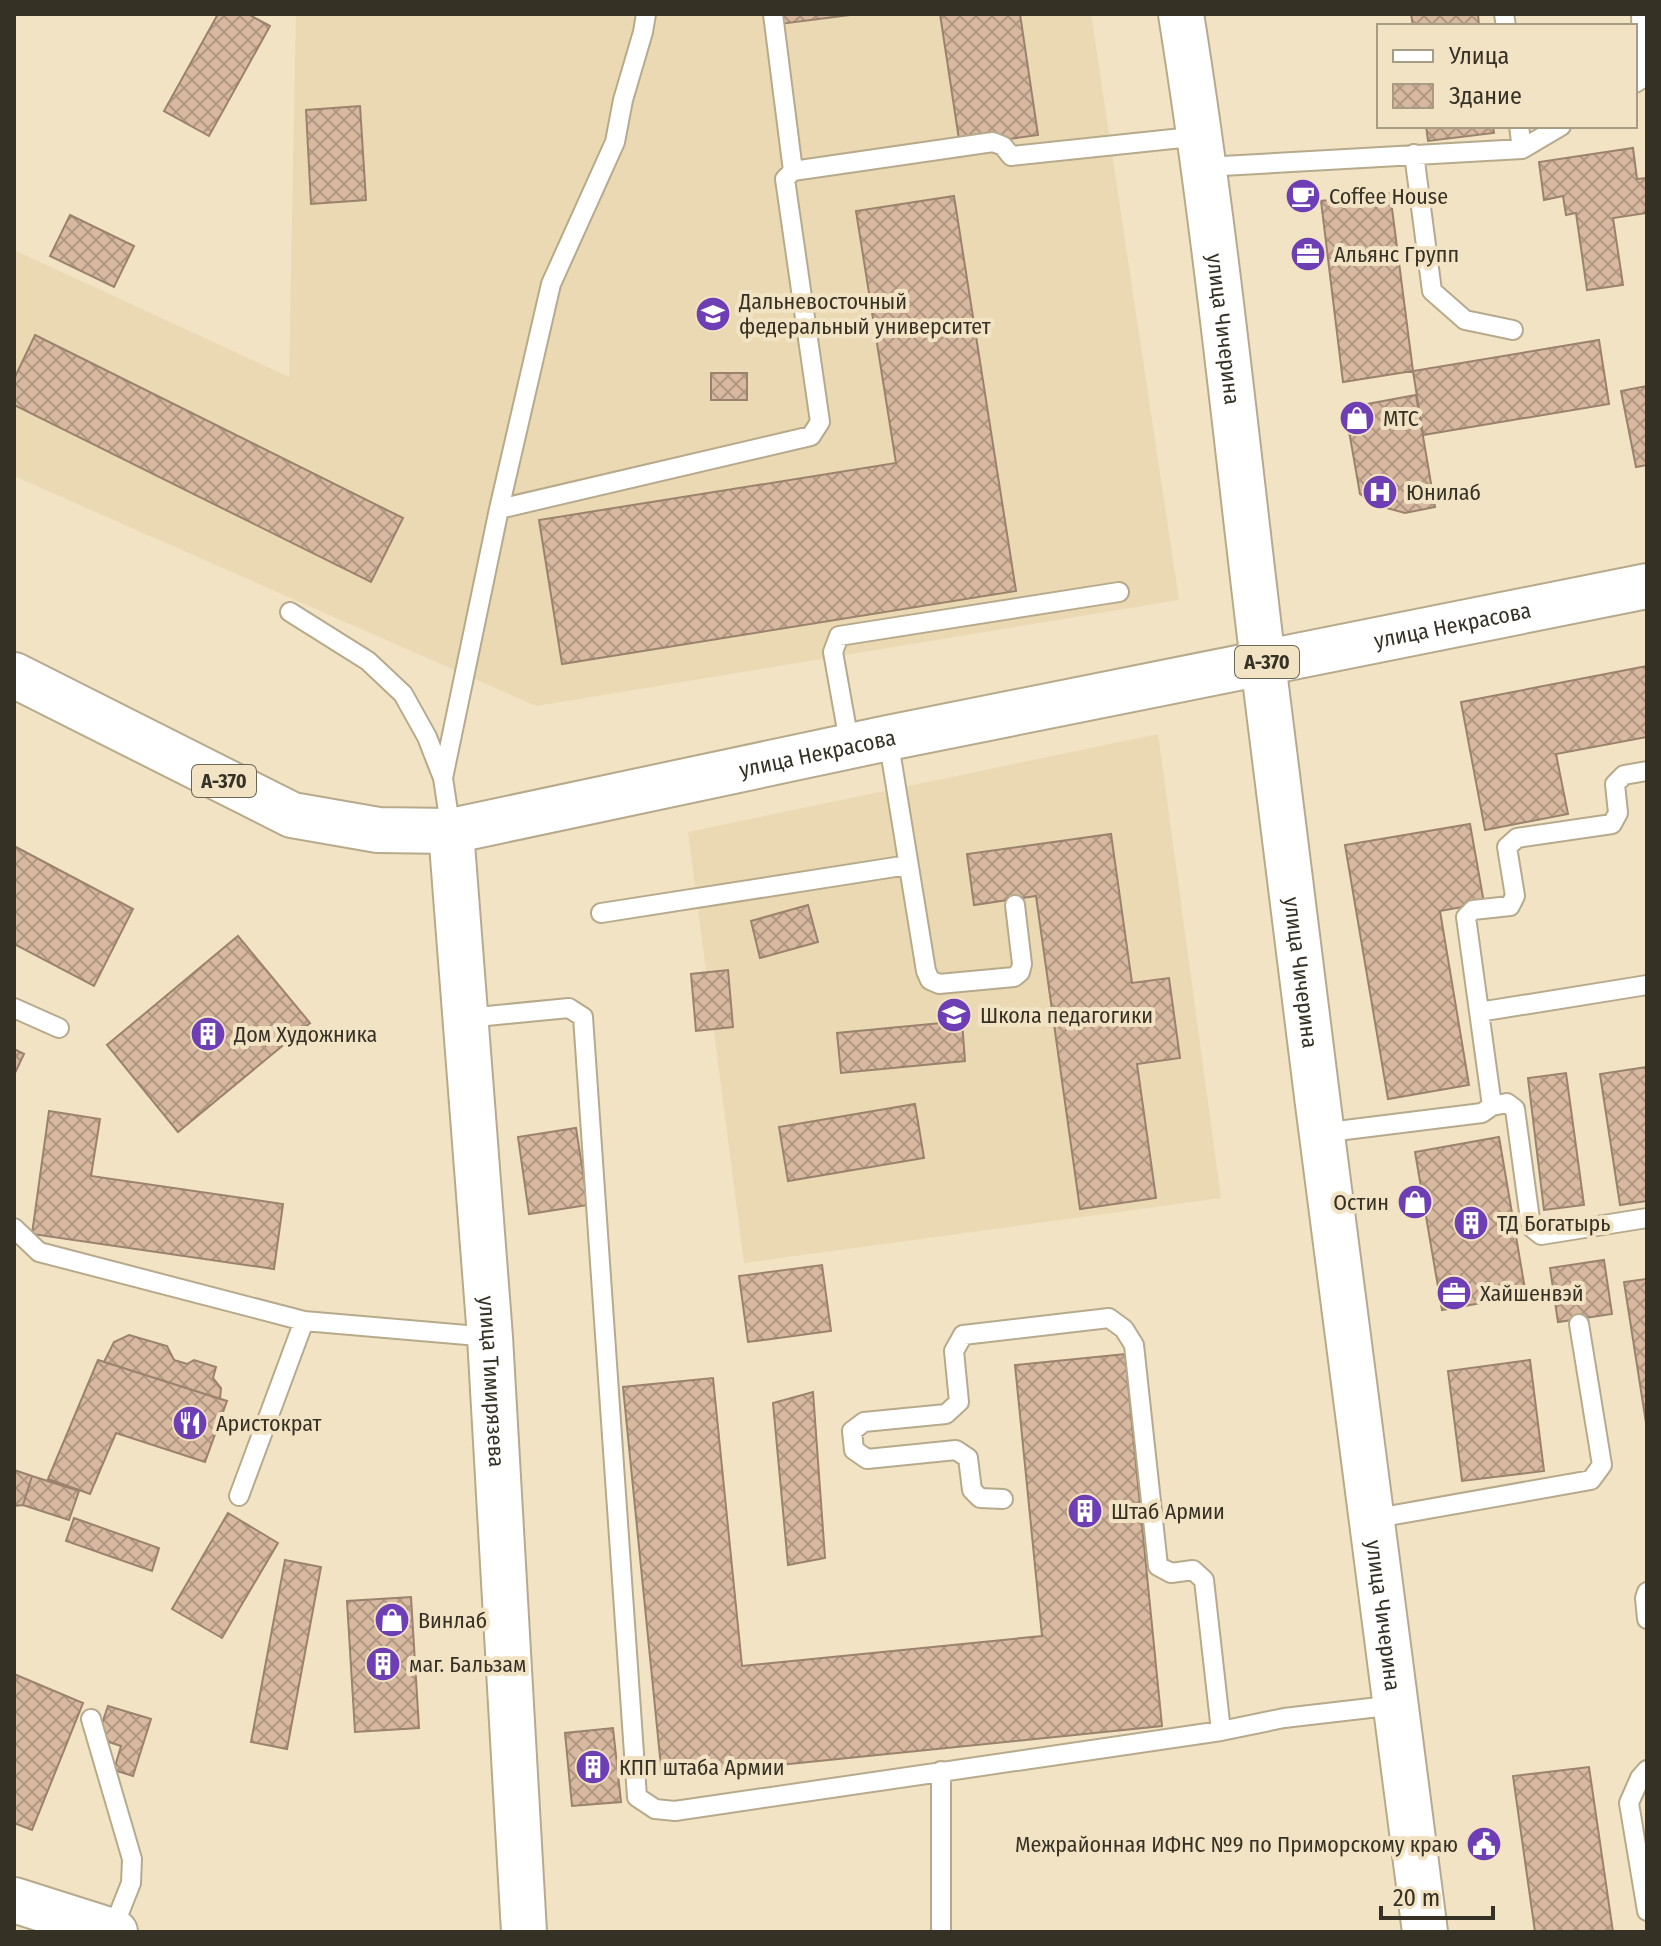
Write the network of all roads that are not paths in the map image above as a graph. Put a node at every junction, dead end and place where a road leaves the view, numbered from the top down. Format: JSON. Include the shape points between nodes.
{"nodes":[{"id":1,"x":646,"y":14,"type":"edge"},
{"id":2,"x":773,"y":14,"type":"edge"},
{"id":3,"x":1181,"y":14,"type":"edge"},
{"id":4,"x":1641,"y":14,"type":"edge"},
{"id":5,"x":1637,"y":82,"type":"edge"},
{"id":6,"x":1519,"y":128,"type":"edge"},
{"id":7,"x":1558,"y":128,"type":"edge"},
{"id":8,"x":1522,"y":149,"type":"junction"},
{"id":9,"x":1203,"y":151,"type":"junction"},
{"id":10,"x":1414,"y":154,"type":"junction"},
{"id":11,"x":793,"y":171,"type":"junction"},
{"id":12,"x":1513,"y":330,"type":"dead end"},
{"id":13,"x":499,"y":509,"type":"junction"},
{"id":14,"x":1647,"y":586,"type":"edge"},
{"id":15,"x":1119,"y":592,"type":"dead end"},
{"id":16,"x":290,"y":612,"type":"dead end"},
{"id":17,"x":1263,"y":663,"type":"junction"},
{"id":18,"x":14,"y":675,"type":"edge"},
{"id":19,"x":869,"y":742,"type":"junction"},
{"id":20,"x":1647,"y":771,"type":"edge"},
{"id":21,"x":443,"y":778,"type":"junction"},
{"id":22,"x":451,"y":831,"type":"junction"},
{"id":23,"x":908,"y":865,"type":"junction"},
{"id":24,"x":1015,"y":905,"type":"dead end"},
{"id":25,"x":601,"y":913,"type":"dead end"},
{"id":26,"x":1647,"y":985,"type":"edge"},
{"id":27,"x":14,"y":1008,"type":"edge"},
{"id":28,"x":1479,"y":1012,"type":"junction"},
{"id":29,"x":466,"y":1018,"type":"junction"},
{"id":30,"x":59,"y":1028,"type":"dead end"},
{"id":31,"x":1492,"y":1106,"type":"junction"},
{"id":32,"x":1321,"y":1133,"type":"junction"},
{"id":33,"x":1647,"y":1218,"type":"edge"},
{"id":34,"x":14,"y":1228,"type":"edge"},
{"id":35,"x":304,"y":1321,"type":"junction"},
{"id":36,"x":1579,"y":1324,"type":"dead end"},
{"id":37,"x":490,"y":1337,"type":"junction"},
{"id":38,"x":239,"y":1496,"type":"dead end"},
{"id":39,"x":1003,"y":1499,"type":"dead end"},
{"id":40,"x":1371,"y":1519,"type":"junction"},
{"id":41,"x":1647,"y":1592,"type":"edge"},
{"id":42,"x":1647,"y":1619,"type":"edge"},
{"id":43,"x":1396,"y":1705,"type":"junction"},
{"id":44,"x":91,"y":1719,"type":"dead end"},
{"id":45,"x":1221,"y":1731,"type":"junction"},
{"id":46,"x":1647,"y":1770,"type":"edge"},
{"id":47,"x":941,"y":1771,"type":"junction"},
{"id":48,"x":14,"y":1900,"type":"edge"},
{"id":49,"x":1647,"y":1911,"type":"edge"},
{"id":50,"x":114,"y":1932,"type":"edge"},
{"id":51,"x":524,"y":1932,"type":"edge"},
{"id":52,"x":941,"y":1932,"type":"edge"},
{"id":53,"x":1425,"y":1932,"type":"edge"}],
"edges":[{"from":1,"to":13,"type":"lane","via":[[615,142],[551,284]]},
{"from":2,"to":11,"type":"lane"},
{"from":3,"to":9,"type":"main road","name":"улица Чичерина"},
{"from":4,"to":5,"type":"lane","via":[[1643,78]]},
{"from":6,"to":8,"type":"lane"},
{"from":7,"to":8,"type":"lane"},
{"from":8,"to":10,"type":"lane"},
{"from":9,"to":10,"type":"lane"},
{"from":9,"to":11,"type":"lane","via":[[1011,156],[993,142]]},
{"from":9,"to":17,"type":"main road","name":"улица Чичерина"},
{"from":10,"to":12,"type":"lane","via":[[1432,291],[1465,320]]},
{"from":11,"to":13,"type":"lane","via":[[785,179],[820,422],[811,436]]},
{"from":13,"to":21,"type":"lane"},
{"from":14,"to":17,"type":"main road","name":"улица Некрасова","number":"А-370"},
{"from":15,"to":19,"type":"lane","via":[[839,636],[833,652]]},
{"from":16,"to":21,"type":"lane","via":[[368,661],[403,694]]},
{"from":17,"to":19,"type":"main road","name":"улица Некрасова","number":"А-370"},
{"from":17,"to":32,"type":"main road","name":"улица Чичерина"},
{"from":18,"to":22,"type":"main road","name":"улица Некрасова","number":"А-370","via":[[292,815],[378,830]]},
{"from":19,"to":22,"type":"main road","name":"улица Некрасова","number":"А-370"},
{"from":19,"to":23,"type":"lane"},
{"from":20,"to":28,"type":"lane","via":[[1624,775],[1615,784],[1618,813],[1612,824],[1517,838],[1507,847],[1515,896],[1510,906],[1473,910],[1466,917]]},
{"from":21,"to":22,"type":"lane"},
{"from":22,"to":29,"type":"main road","name":"улица Тимирязева"},
{"from":23,"to":24,"type":"lane","via":[[926,971],[939,984],[1014,977],[1020,972]]},
{"from":23,"to":25,"type":"lane"},
{"from":26,"to":28,"type":"lane"},
{"from":27,"to":30,"type":"lane"},
{"from":28,"to":31,"type":"lane"},
{"from":29,"to":37,"type":"main road","name":"улица Тимирязева"},
{"from":29,"to":47,"type":"lane","via":[[569,1008],[583,1017],[637,1797],[655,1809],[675,1811]]},
{"from":31,"to":32,"type":"lane","via":[[1482,1113]]},
{"from":31,"to":33,"type":"lane","via":[[1507,1103],[1515,1109],[1531,1227],[1541,1235]]},
{"from":32,"to":40,"type":"main road","name":"улица Чичерина"},
{"from":34,"to":35,"type":"lane","via":[[39,1252]]},
{"from":35,"to":37,"type":"lane"},
{"from":35,"to":38,"type":"lane"},
{"from":36,"to":40,"type":"lane","via":[[1602,1465],[1591,1480]]},
{"from":37,"to":51,"type":"main road","name":"улица Тимирязева"},
{"from":39,"to":45,"type":"lane","via":[[980,1498],[972,1490],[968,1458],[956,1450],[867,1459],[854,1450],[852,1431],[864,1422],[946,1414],[959,1402],[954,1351],[963,1335],[1109,1318],[1134,1345],[1158,1566],[1171,1573],[1193,1570],[1204,1580]]},
{"from":40,"to":43,"type":"main road","name":"улица Чичерина"},
{"from":41,"to":42,"type":"lane"},
{"from":43,"to":45,"type":"lane"},
{"from":43,"to":53,"type":"main road","name":"улица Чичерина"},
{"from":44,"to":50,"type":"lane","via":[[132,1859],[131,1883]]},
{"from":45,"to":47,"type":"lane"},
{"from":46,"to":49,"type":"lane","via":[[1629,1803]]},
{"from":47,"to":52,"type":"lane"},
{"from":48,"to":50,"type":"main road"}]}
